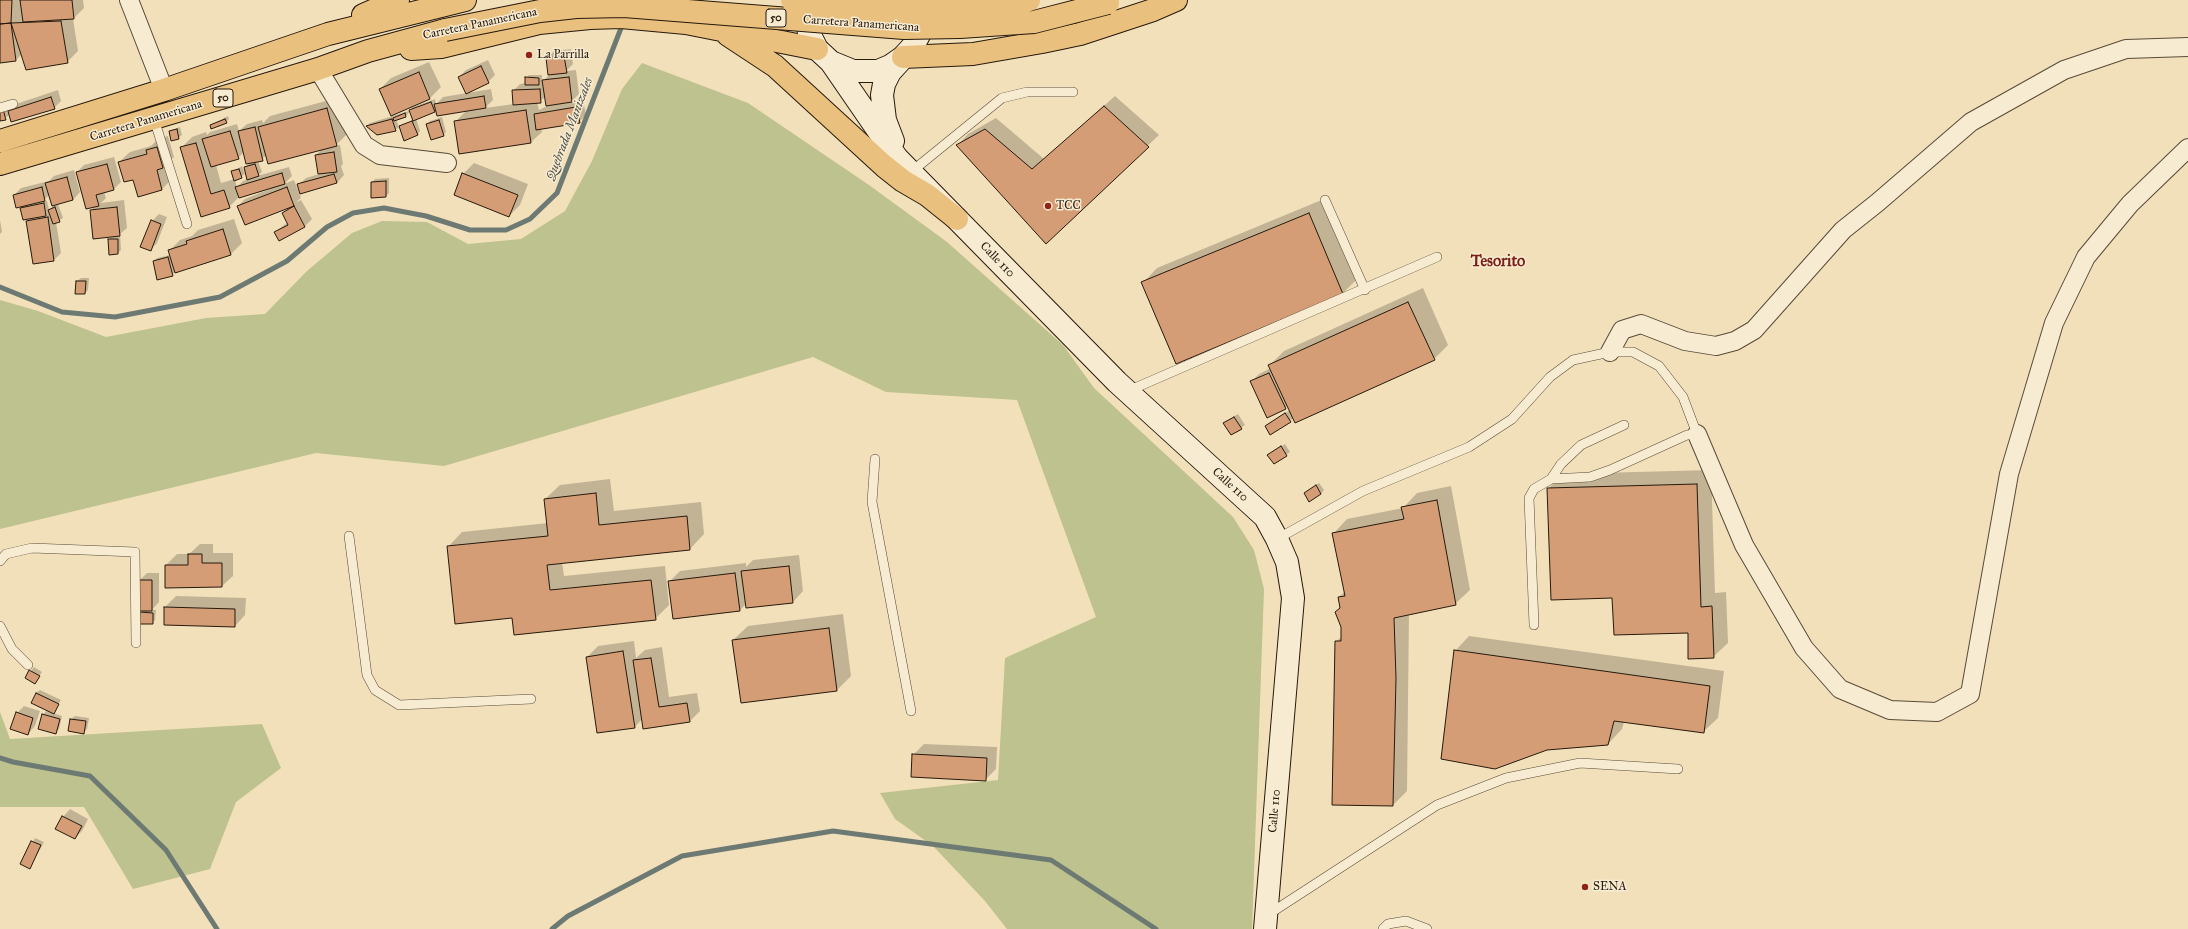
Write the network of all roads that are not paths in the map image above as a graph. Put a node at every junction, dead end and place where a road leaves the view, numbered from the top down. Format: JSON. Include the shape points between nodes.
{"nodes":[{"id":1,"x":129,"y":0,"type":"edge"},
{"id":2,"x":398,"y":0,"type":"edge"},
{"id":3,"x":465,"y":0,"type":"edge"},
{"id":4,"x":792,"y":0,"type":"edge"},
{"id":5,"x":808,"y":0,"type":"edge"},
{"id":6,"x":920,"y":0,"type":"edge"},
{"id":7,"x":1028,"y":0,"type":"edge"},
{"id":8,"x":1176,"y":0,"type":"edge"},
{"id":9,"x":1113,"y":2,"type":"edge"},
{"id":10,"x":719,"y":29,"type":"junction"},
{"id":11,"x":328,"y":34,"type":"junction"},
{"id":12,"x":2188,"y":47,"type":"edge"},
{"id":13,"x":368,"y":51,"type":"junction"},
{"id":14,"x":824,"y":55,"type":"junction"},
{"id":15,"x":902,"y":58,"type":"junction"},
{"id":16,"x":318,"y":69,"type":"junction"},
{"id":17,"x":164,"y":90,"type":"junction"},
{"id":18,"x":1073,"y":92,"type":"dead end"},
{"id":19,"x":13,"y":104,"type":"dead end"},
{"id":20,"x":0,"y":108,"type":"edge"},
{"id":21,"x":154,"y":119,"type":"junction"},
{"id":22,"x":0,"y":141,"type":"edge"},
{"id":23,"x":2188,"y":148,"type":"edge"},
{"id":24,"x":447,"y":163,"type":"dead end"},
{"id":25,"x":0,"y":164,"type":"edge"},
{"id":26,"x":904,"y":165,"type":"junction"},
{"id":27,"x":1325,"y":200,"type":"dead end"},
{"id":28,"x":957,"y":219,"type":"junction"},
{"id":29,"x":187,"y":224,"type":"dead end"},
{"id":30,"x":1438,"y":257,"type":"dead end"},
{"id":31,"x":1365,"y":290,"type":"junction"},
{"id":32,"x":1610,"y":352,"type":"junction"},
{"id":33,"x":1128,"y":392,"type":"junction"},
{"id":34,"x":1624,"y":425,"type":"dead end"},
{"id":35,"x":1698,"y":434,"type":"junction"},
{"id":36,"x":875,"y":459,"type":"dead end"},
{"id":37,"x":1551,"y":479,"type":"junction"},
{"id":38,"x":348,"y":536,"type":"dead end"},
{"id":39,"x":1277,"y":539,"type":"junction"},
{"id":40,"x":0,"y":561,"type":"edge"},
{"id":41,"x":1534,"y":625,"type":"dead end"},
{"id":42,"x":0,"y":626,"type":"edge"},
{"id":43,"x":136,"y":643,"type":"dead end"},
{"id":44,"x":28,"y":665,"type":"dead end"},
{"id":45,"x":531,"y":699,"type":"dead end"},
{"id":46,"x":911,"y":711,"type":"dead end"},
{"id":47,"x":1678,"y":769,"type":"dead end"},
{"id":48,"x":1266,"y":923,"type":"edge"},
{"id":49,"x":1383,"y":929,"type":"edge"},
{"id":50,"x":1427,"y":929,"type":"edge"}],
"edges":[{"from":1,"to":17,"type":"street"},
{"from":2,"to":11,"type":"highway","via":[[345,22]]},
{"from":3,"to":11,"type":"highway","name":"Carretera Panamericana","number":"50"},
{"from":4,"to":7,"type":"highway","name":"Carretera Panamericana","number":"50","bridge":true,"via":[[882,8],[939,9],[989,6]]},
{"from":5,"to":14,"type":"main road","name":"Calle 110","via":[[806,16],[809,34]]},
{"from":6,"to":15,"type":"main road","via":[[920,33]]},
{"from":8,"to":15,"type":"highway","via":[[1080,34],[973,54]]},
{"from":9,"to":13,"type":"highway","name":"Carretera Panamericana","number":"50","bridge":true,"via":[[1034,22],[904,28],[624,6],[576,7],[540,11],[444,30]]},
{"from":10,"to":13,"type":"highway","via":[[621,17],[590,18],[539,23],[441,47]]},
{"from":10,"to":14,"type":"highway"},
{"from":10,"to":28,"type":"highway","via":[[775,66],[884,166]]},
{"from":11,"to":17,"type":"highway","name":"Carretera Panamericana","number":"50"},
{"from":12,"to":32,"type":"street","via":[[2126,50],[2064,70],[1971,122],[1843,230],[1754,330],[1735,341],[1716,346],[1685,341],[1641,324],[1622,330]]},
{"from":13,"to":16,"type":"highway","name":"Carretera Panamericana","number":"50"},
{"from":14,"to":15,"type":"main road","via":[[842,68],[866,72],[884,68]]},
{"from":14,"to":26,"type":"main road","name":"Calle 110"},
{"from":15,"to":26,"type":"main road","via":[[890,72],[882,95],[883,110]]},
{"from":16,"to":21,"type":"highway","name":"Carretera Panamericana","number":"50"},
{"from":16,"to":24,"type":"street","via":[[364,145],[380,155]]},
{"from":17,"to":22,"type":"highway","name":"Carretera Panamericana","number":"50"},
{"from":18,"to":26,"type":"lane","via":[[1027,92],[1002,98]]},
{"from":19,"to":20,"type":"lane"},
{"from":21,"to":25,"type":"highway","name":"Carretera Panamericana","number":"50"},
{"from":21,"to":29,"type":"lane"},
{"from":23,"to":35,"type":"street","via":[[2130,204],[2086,256],[2054,323],[2009,474],[1970,694],[1937,712],[1890,710],[1840,689],[1804,648],[1744,545]]},
{"from":26,"to":28,"type":"main road","name":"Calle 110"},
{"from":27,"to":31,"type":"lane"},
{"from":28,"to":33,"type":"main road","name":"Calle 110"},
{"from":30,"to":31,"type":"lane"},
{"from":31,"to":33,"type":"lane"},
{"from":32,"to":35,"type":"lane","via":[[1633,352],[1660,366],[1683,397]]},
{"from":32,"to":39,"type":"lane","via":[[1573,360],[1550,377],[1512,419],[1469,447],[1363,491]]},
{"from":33,"to":39,"type":"main road","name":"Calle 110","via":[[1265,517]]},
{"from":34,"to":37,"type":"lane","via":[[1581,445],[1561,464]]},
{"from":35,"to":37,"type":"lane","via":[[1687,435],[1610,470]]},
{"from":36,"to":46,"type":"lane","via":[[872,502]]},
{"from":37,"to":41,"type":"lane","via":[[1534,489],[1529,498]]},
{"from":38,"to":45,"type":"lane","via":[[367,675],[376,690],[399,705]]},
{"from":39,"to":48,"type":"main road","name":"Calle 110","via":[[1287,562],[1293,598]]},
{"from":40,"to":43,"type":"lane","via":[[6,554],[32,548],[135,552]]},
{"from":42,"to":44,"type":"lane","via":[[12,649]]},
{"from":47,"to":48,"type":"lane","via":[[1580,763],[1506,778],[1437,805]]},
{"from":49,"to":50,"type":"lane","via":[[1388,924],[1406,921]]}]}
